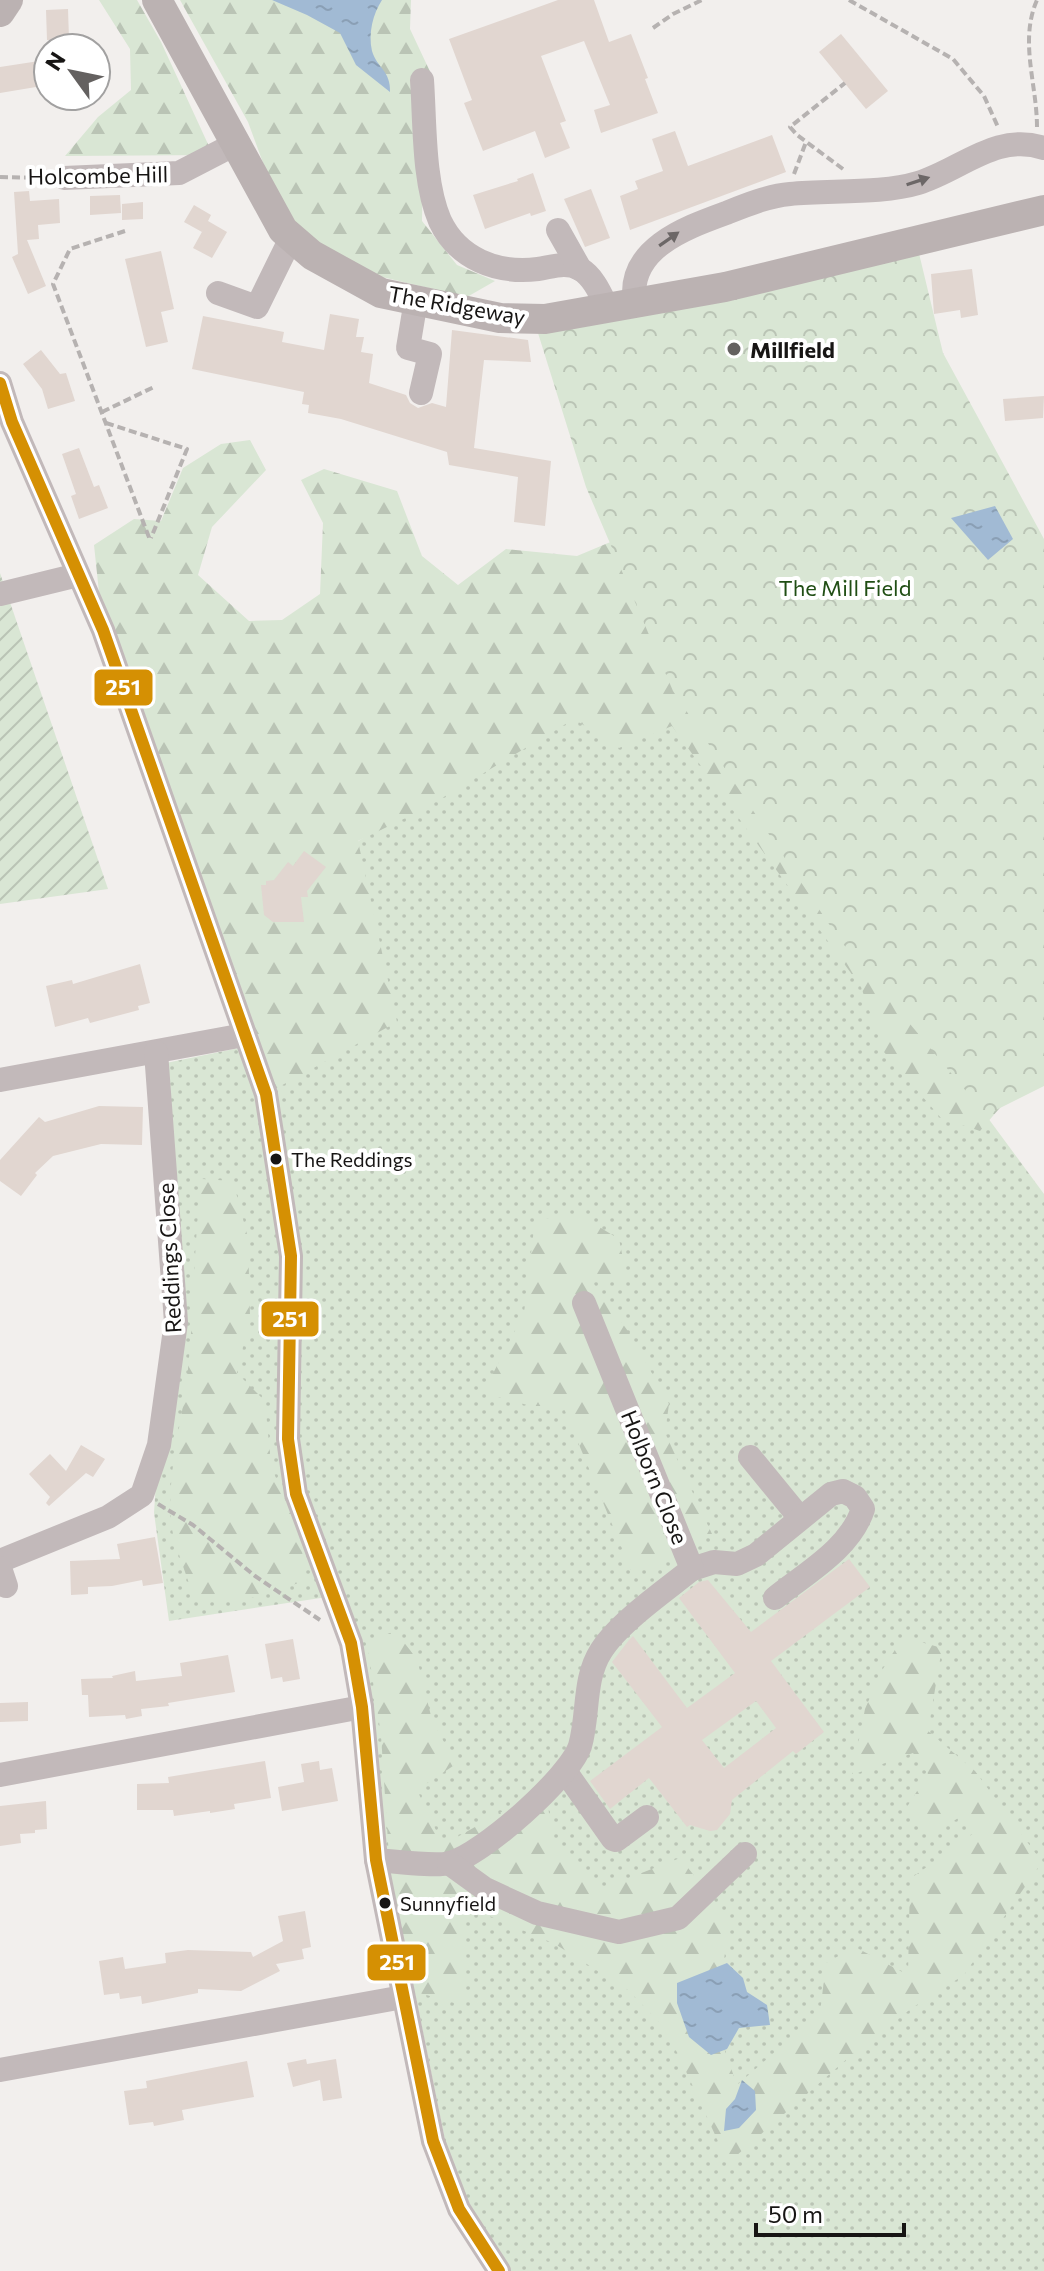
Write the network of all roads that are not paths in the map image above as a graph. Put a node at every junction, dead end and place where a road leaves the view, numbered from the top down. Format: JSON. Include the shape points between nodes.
{"nodes":[{"id":1,"x":8,"y":0,"type":"edge"},
{"id":2,"x":157,"y":0,"type":"edge"},
{"id":3,"x":0,"y":12,"type":"edge"},
{"id":4,"x":422,"y":80,"type":"dead end"},
{"id":5,"x":237,"y":143,"type":"junction"},
{"id":6,"x":1040,"y":146,"type":"edge"},
{"id":7,"x":64,"y":178,"type":"road end"},
{"id":8,"x":1044,"y":210,"type":"edge"},
{"id":9,"x":558,"y":230,"type":"dead end"},
{"id":10,"x":291,"y":238,"type":"junction"},
{"id":11,"x":580,"y":269,"type":"junction"},
{"id":12,"x":218,"y":293,"type":"dead end"},
{"id":13,"x":416,"y":300,"type":"junction"},
{"id":14,"x":621,"y":306,"type":"junction"},
{"id":15,"x":0,"y":383,"type":"edge"},
{"id":16,"x":421,"y":393,"type":"dead end"},
{"id":17,"x":6,"y":423,"type":"edge"},
{"id":18,"x":78,"y":575,"type":"junction"},
{"id":19,"x":0,"y":594,"type":"edge"},
{"id":20,"x":244,"y":1035,"type":"junction"},
{"id":21,"x":156,"y":1052,"type":"junction"},
{"id":22,"x":0,"y":1080,"type":"edge"},
{"id":23,"x":584,"y":1303,"type":"dead end"},
{"id":24,"x":750,"y":1457,"type":"dead end"},
{"id":25,"x":800,"y":1518,"type":"junction"},
{"id":26,"x":0,"y":1561,"type":"edge"},
{"id":27,"x":692,"y":1569,"type":"junction"},
{"id":28,"x":775,"y":1598,"type":"dead end"},
{"id":29,"x":362,"y":1707,"type":"junction"},
{"id":30,"x":565,"y":1771,"type":"junction"},
{"id":31,"x":0,"y":1775,"type":"edge"},
{"id":32,"x":647,"y":1817,"type":"dead end"},
{"id":33,"x":745,"y":1854,"type":"dead end"},
{"id":34,"x":376,"y":1860,"type":"junction"},
{"id":35,"x":449,"y":1863,"type":"junction"},
{"id":36,"x":403,"y":1997,"type":"junction"},
{"id":37,"x":0,"y":2070,"type":"edge"},
{"id":38,"x":499,"y":2271,"type":"edge"}],
"edges":[{"from":1,"to":3,"type":"main road"},
{"from":2,"to":5,"type":"main road","name":"The Ridgeway"},
{"from":4,"to":11,"type":"street","via":[[432,189],[439,217],[455,243],[477,261],[494,266]]},
{"from":5,"to":7,"type":"street","name":"Holcombe Hill","via":[[179,173]]},
{"from":5,"to":10,"type":"main road","name":"The Ridgeway"},
{"from":14,"to":6,"type":"street","one_way":true,"via":[[644,262],[665,240],[756,201],[919,183],[1006,144]]},
{"from":8,"to":14,"type":"main road","name":"The Ridgeway","via":[[725,287]]},
{"from":9,"to":11,"type":"street"},
{"from":10,"to":12,"type":"street","via":[[257,307]]},
{"from":10,"to":13,"type":"main road","name":"The Ridgeway","via":[[381,293]]},
{"from":11,"to":14,"type":"street"},
{"from":13,"to":14,"type":"main road","name":"The Ridgeway","via":[[520,319]]},
{"from":13,"to":16,"type":"street","via":[[408,348],[430,354]]},
{"from":15,"to":17,"type":"street"},
{"from":17,"to":18,"type":"street"},
{"from":18,"to":19,"type":"street"},
{"from":18,"to":20,"type":"street","via":[[103,630]]},
{"from":20,"to":21,"type":"street"},
{"from":20,"to":29,"type":"street","via":[[266,1094],[291,1256],[288,1439],[296,1494],[351,1643]]},
{"from":21,"to":22,"type":"street"},
{"from":21,"to":26,"type":"street","name":"Reddings Close","via":[[176,1322],[159,1445],[142,1495],[108,1517]]},
{"from":23,"to":27,"type":"street","name":"Holborn Close"},
{"from":24,"to":25,"type":"street"},
{"from":25,"to":27,"type":"street","via":[[737,1564],[714,1562]]},
{"from":25,"to":28,"type":"street","via":[[843,1491],[863,1509],[847,1540]]},
{"from":27,"to":30,"type":"street","name":"Holborn Close","via":[[600,1651],[578,1750]]},
{"from":29,"to":31,"type":"street"},
{"from":29,"to":34,"type":"street"},
{"from":30,"to":32,"type":"street","via":[[613,1839]]},
{"from":30,"to":35,"type":"street","name":"Holborn Close","via":[[499,1836]]},
{"from":33,"to":35,"type":"street","via":[[678,1918],[619,1932],[537,1913],[485,1889]]},
{"from":34,"to":35,"type":"street"},
{"from":34,"to":36,"type":"street"},
{"from":36,"to":37,"type":"street"},
{"from":36,"to":38,"type":"street","via":[[433,2141],[459,2209]]}]}
